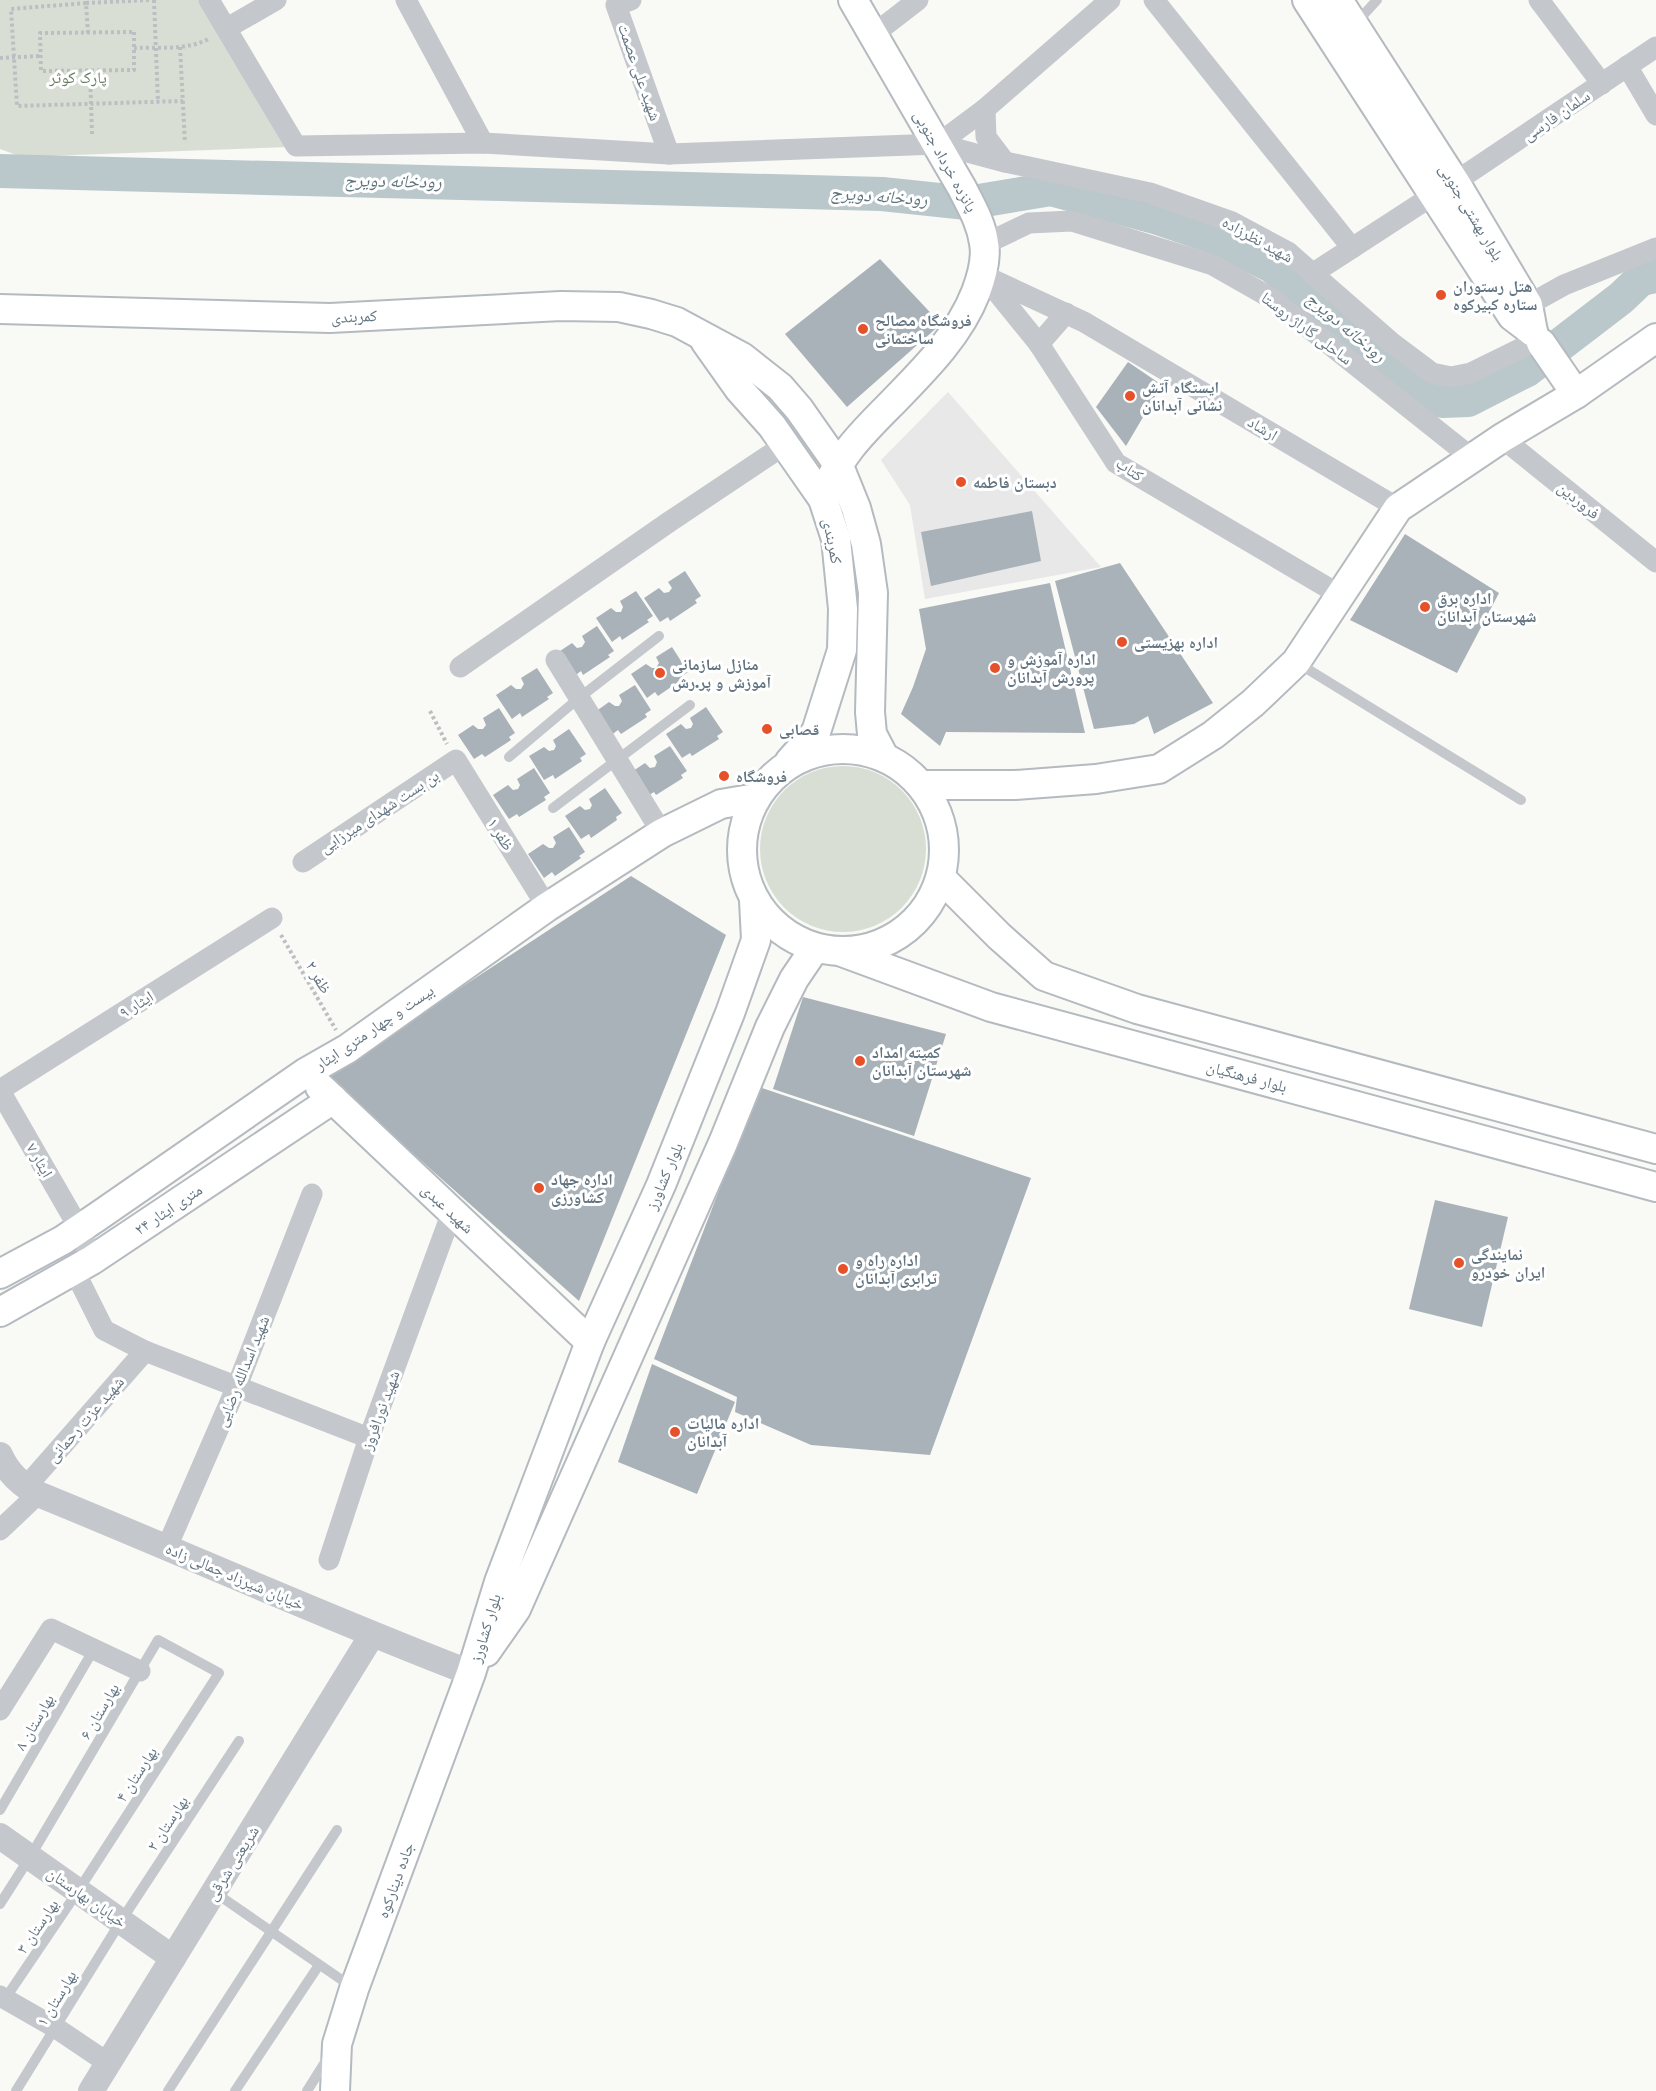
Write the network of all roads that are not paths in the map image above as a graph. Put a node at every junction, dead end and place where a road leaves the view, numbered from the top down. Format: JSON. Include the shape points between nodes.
{"nodes":[{"id":1,"x":209,"y":0,"type":"edge"},
{"id":2,"x":276,"y":0,"type":"edge"},
{"id":3,"x":406,"y":0,"type":"edge"},
{"id":4,"x":853,"y":0,"type":"edge"},
{"id":5,"x":918,"y":0,"type":"edge"},
{"id":6,"x":1110,"y":0,"type":"edge"},
{"id":7,"x":1154,"y":0,"type":"edge"},
{"id":8,"x":1307,"y":0,"type":"edge"},
{"id":9,"x":1338,"y":0,"type":"edge"},
{"id":10,"x":1377,"y":0,"type":"edge"},
{"id":11,"x":1539,"y":0,"type":"edge"},
{"id":12,"x":621,"y":2,"type":"edge"},
{"id":13,"x":1354,"y":26,"type":"junction"},
{"id":14,"x":227,"y":28,"type":"junction"},
{"id":15,"x":874,"y":34,"type":"junction"},
{"id":16,"x":1656,"y":47,"type":"edge"},
{"id":17,"x":1627,"y":66,"type":"junction"},
{"id":18,"x":1602,"y":84,"type":"junction"},
{"id":19,"x":985,"y":109,"type":"junction"},
{"id":20,"x":1656,"y":115,"type":"edge"},
{"id":21,"x":483,"y":143,"type":"junction"},
{"id":22,"x":938,"y":144,"type":"junction"},
{"id":23,"x":669,"y":154,"type":"junction"},
{"id":24,"x":1005,"y":162,"type":"junction"},
{"id":25,"x":1443,"y":189,"type":"junction"},
{"id":26,"x":982,"y":232,"type":"junction"},
{"id":27,"x":1352,"y":248,"type":"junction"},
{"id":28,"x":1656,"y":248,"type":"edge"},
{"id":29,"x":1312,"y":274,"type":"junction"},
{"id":30,"x":983,"y":275,"type":"junction"},
{"id":31,"x":0,"y":309,"type":"edge"},
{"id":32,"x":1066,"y":313,"type":"junction"},
{"id":33,"x":1535,"y":330,"type":"junction"},
{"id":34,"x":702,"y":337,"type":"junction"},
{"id":35,"x":1656,"y":338,"type":"edge"},
{"id":36,"x":1039,"y":344,"type":"junction"},
{"id":37,"x":1575,"y":394,"type":"junction"},
{"id":38,"x":1502,"y":438,"type":"junction"},
{"id":39,"x":786,"y":444,"type":"junction"},
{"id":40,"x":1472,"y":458,"type":"junction"},
{"id":41,"x":839,"y":466,"type":"junction"},
{"id":42,"x":823,"y":500,"type":"junction"},
{"id":43,"x":1398,"y":508,"type":"junction"},
{"id":44,"x":1656,"y":562,"type":"edge"},
{"id":45,"x":1340,"y":595,"type":"junction"},
{"id":46,"x":658,"y":636,"type":"dead end"},
{"id":47,"x":556,"y":660,"type":"dead end"},
{"id":48,"x":1296,"y":662,"type":"junction"},
{"id":49,"x":460,"y":667,"type":"dead end"},
{"id":50,"x":579,"y":698,"type":"junction"},
{"id":51,"x":690,"y":705,"type":"dead end"},
{"id":52,"x":884,"y":757,"type":"junction"},
{"id":53,"x":509,"y":758,"type":"dead end"},
{"id":54,"x":617,"y":759,"type":"junction"},
{"id":55,"x":456,"y":760,"type":"joint"},
{"id":56,"x":783,"y":769,"type":"junction"},
{"id":57,"x":922,"y":785,"type":"junction"},
{"id":58,"x":756,"y":798,"type":"junction"},
{"id":59,"x":1521,"y":800,"type":"dead end"},
{"id":60,"x":553,"y":808,"type":"dead end"},
{"id":61,"x":662,"y":832,"type":"junction"},
{"id":62,"x":303,"y":862,"type":"dead end"},
{"id":63,"x":941,"y":878,"type":"junction"},
{"id":64,"x":754,"y":900,"type":"junction"},
{"id":65,"x":547,"y":907,"type":"junction"},
{"id":66,"x":272,"y":918,"type":"road end"},
{"id":67,"x":829,"y":950,"type":"junction"},
{"id":68,"x":306,"y":1074,"type":"junction"},
{"id":69,"x":0,"y":1091,"type":"edge"},
{"id":70,"x":333,"y":1099,"type":"junction"},
{"id":71,"x":684,"y":1127,"type":"junction"},
{"id":72,"x":723,"y":1143,"type":"junction"},
{"id":73,"x":1656,"y":1149,"type":"edge"},
{"id":74,"x":661,"y":1185,"type":"junction"},
{"id":75,"x":1656,"y":1187,"type":"edge"},
{"id":76,"x":702,"y":1189,"type":"junction"},
{"id":77,"x":312,"y":1194,"type":"dead end"},
{"id":78,"x":452,"y":1212,"type":"junction"},
{"id":79,"x":80,"y":1228,"type":"junction"},
{"id":80,"x":91,"y":1259,"type":"junction"},
{"id":81,"x":0,"y":1274,"type":"edge"},
{"id":82,"x":0,"y":1312,"type":"edge"},
{"id":83,"x":590,"y":1342,"type":"junction"},
{"id":84,"x":145,"y":1350,"type":"junction"},
{"id":85,"x":237,"y":1386,"type":"junction"},
{"id":86,"x":369,"y":1438,"type":"junction"},
{"id":87,"x":2,"y":1464,"type":"edge"},
{"id":88,"x":32,"y":1491,"type":"junction"},
{"id":89,"x":0,"y":1530,"type":"edge"},
{"id":90,"x":166,"y":1547,"type":"junction"},
{"id":91,"x":329,"y":1560,"type":"dead end"},
{"id":92,"x":372,"y":1635,"type":"junction"},
{"id":93,"x":93,"y":1649,"type":"junction"},
{"id":94,"x":140,"y":1671,"type":"junction"},
{"id":95,"x":219,"y":1673,"type":"joint"},
{"id":96,"x":471,"y":1673,"type":"junction"},
{"id":97,"x":0,"y":1710,"type":"edge"},
{"id":98,"x":239,"y":1741,"type":"dead end"},
{"id":99,"x":0,"y":1810,"type":"edge"},
{"id":100,"x":337,"y":1830,"type":"dead end"},
{"id":101,"x":0,"y":1836,"type":"edge"},
{"id":102,"x":30,"y":1857,"type":"junction"},
{"id":103,"x":78,"y":1891,"type":"junction"},
{"id":104,"x":213,"y":1892,"type":"junction"},
{"id":105,"x":0,"y":1904,"type":"edge"},
{"id":106,"x":121,"y":1921,"type":"junction"},
{"id":107,"x":270,"y":1931,"type":"junction"},
{"id":108,"x":174,"y":1958,"type":"junction"},
{"id":109,"x":319,"y":1965,"type":"junction"},
{"id":110,"x":354,"y":1989,"type":"junction"},
{"id":111,"x":2,"y":2001,"type":"edge"},
{"id":112,"x":56,"y":2028,"type":"junction"},
{"id":113,"x":337,"y":2044,"type":"junction"},
{"id":114,"x":108,"y":2063,"type":"junction"},
{"id":115,"x":16,"y":2091,"type":"edge"},
{"id":116,"x":91,"y":2091,"type":"edge"},
{"id":117,"x":168,"y":2091,"type":"edge"},
{"id":118,"x":235,"y":2091,"type":"edge"},
{"id":119,"x":307,"y":2091,"type":"edge"},
{"id":120,"x":335,"y":2091,"type":"edge"}],
"edges":[{"from":1,"to":14,"type":"street"},
{"from":2,"to":14,"type":"street"},
{"from":3,"to":21,"type":"street"},
{"from":4,"to":15,"type":"main road","name":"پانزده خرداد جنوبی"},
{"from":5,"to":15,"type":"street"},
{"from":6,"to":19,"type":"street"},
{"from":7,"to":27,"type":"street"},
{"from":8,"to":25,"type":"main road","name":"بلوار بهشتی جنوبی"},
{"from":9,"to":13,"type":"main road","name":"بلوار بهشتی جنوبی"},
{"from":10,"to":13,"type":"lane"},
{"from":11,"to":18,"type":"street"},
{"from":12,"to":23,"type":"street","name":"شهید علی عصمت"},
{"from":13,"to":25,"type":"main road","name":"بلوار بهشتی جنوبی"},
{"from":14,"to":21,"type":"street","name":"شهید نظرزاده","via":[[296,146]]},
{"from":15,"to":22,"type":"main road","name":"پانزده خرداد جنوبی"},
{"from":16,"to":17,"type":"street","name":"سلمان فارسی"},
{"from":17,"to":18,"type":"street","name":"سلمان فارسی"},
{"from":17,"to":20,"type":"street"},
{"from":18,"to":25,"type":"street","name":"سلمان فارسی"},
{"from":19,"to":22,"type":"street"},
{"from":19,"to":24,"type":"street","via":[[986,137]]},
{"from":21,"to":23,"type":"street","name":"شهید نظرزاده"},
{"from":22,"to":23,"type":"street","name":"شهید نظرزاده"},
{"from":22,"to":24,"type":"street","name":"شهید نظرزاده"},
{"from":22,"to":26,"type":"main road","name":"پانزده خرداد جنوبی"},
{"from":24,"to":29,"type":"street","name":"شهید نظرزاده","via":[[1150,193],[1232,222],[1288,252]]},
{"from":25,"to":27,"type":"street","name":"سلمان فارسی"},
{"from":25,"to":33,"type":"main road","name":"بلوار بهشتی جنوبی","via":[[1512,316]]},
{"from":26,"to":30,"type":"main road"},
{"from":26,"to":40,"type":"street","name":"ساحلی گاراژ روستا","via":[[1029,223],[1072,221],[1213,264],[1271,298]]},
{"from":27,"to":29,"type":"street","name":"سلمان فارسی"},
{"from":28,"to":33,"type":"street","name":"شهید نظرزاده","via":[[1564,285]]},
{"from":29,"to":33,"type":"street","name":"شهید نظرزاده","via":[[1432,373],[1451,377],[1471,373]]},
{"from":30,"to":32,"type":"street","name":"ارشاد"},
{"from":30,"to":36,"type":"street","name":"کتاب"},
{"from":30,"to":41,"type":"main road","via":[[969,309],[942,350],[856,439]]},
{"from":31,"to":34,"type":"main road","name":"کمربندی","via":[[330,318],[561,306],[619,307],[677,322]]},
{"from":32,"to":36,"type":"street"},
{"from":32,"to":43,"type":"street","name":"ارشاد"},
{"from":33,"to":37,"type":"main road","name":"بلوار بهشتی جنوبی"},
{"from":34,"to":39,"type":"main road","name":"کمربندی","via":[[739,389]]},
{"from":34,"to":41,"type":"main road","name":"کمربندی","via":[[742,357],[780,387]]},
{"from":35,"to":37,"type":"main road"},
{"from":36,"to":45,"type":"street","name":"کتاب","via":[[1116,463]]},
{"from":37,"to":38,"type":"main road"},
{"from":38,"to":40,"type":"main road"},
{"from":38,"to":44,"type":"street","name":"فروردین"},
{"from":39,"to":42,"type":"main road","name":"کمربندی"},
{"from":39,"to":49,"type":"street"},
{"from":40,"to":43,"type":"main road"},
{"from":41,"to":42,"type":"main road"},
{"from":41,"to":52,"type":"main road","name":"کمربندی","via":[[866,544],[873,593],[870,712],[872,734]]},
{"from":42,"to":56,"type":"main road","name":"کمربندی","via":[[836,539],[843,609],[842,650],[816,732]]},
{"from":43,"to":45,"type":"main road"},
{"from":45,"to":48,"type":"main road"},
{"from":46,"to":50,"type":"lane"},
{"from":47,"to":50,"type":"street"},
{"from":48,"to":57,"type":"main road","via":[[1213,735],[1159,769],[1015,785]]},
{"from":48,"to":59,"type":"lane"},
{"from":50,"to":53,"type":"lane"},
{"from":50,"to":54,"type":"street"},
{"from":51,"to":54,"type":"lane"},
{"from":52,"to":56,"type":"main road","via":[[842,748],[811,754]]},
{"from":52,"to":57,"type":"main road","via":[[912,773]]},
{"from":54,"to":60,"type":"lane"},
{"from":54,"to":61,"type":"street"},
{"from":55,"to":62,"type":"street","name":"بن بست شهدای میرزایی"},
{"from":55,"to":65,"type":"street","name":"ظفر ۱"},
{"from":56,"to":58,"type":"main road"},
{"from":57,"to":63,"type":"main road","via":[[943,829]]},
{"from":58,"to":61,"type":"main road","name":"بیست و چهار متری ایثار","via":[[721,804]]},
{"from":58,"to":64,"type":"main road","via":[[745,822],[741,849],[744,875]]},
{"from":61,"to":65,"type":"main road","name":"بیست و چهار متری ایثار"},
{"from":63,"to":67,"type":"main road","via":[[914,923],[893,939],[868,949]]},
{"from":63,"to":73,"type":"main road","via":[[1044,976],[1137,1009]]},
{"from":64,"to":67,"type":"main road","via":[[770,921],[791,938]]},
{"from":64,"to":71,"type":"main road","name":"بلوار کشاورز","via":[[756,940]]},
{"from":65,"to":68,"type":"main road","name":"بیست و چهار متری ایثار"},
{"from":66,"to":69,"type":"street","name":"ایثار ۹"},
{"from":67,"to":72,"type":"main road","name":"بلوار کشاورز","via":[[794,979]]},
{"from":67,"to":75,"type":"main road","name":"بلوار فرهنگیان","via":[[992,1007]]},
{"from":68,"to":70,"type":"main road","name":"شهید عبدی"},
{"from":68,"to":79,"type":"main road","name":"بیست و چهار متری ایثار"},
{"from":69,"to":79,"type":"street","name":"ایثار ۷"},
{"from":70,"to":78,"type":"main road","name":"شهید عبدی"},
{"from":70,"to":80,"type":"main road","name":"۲۴ متری ایثار"},
{"from":71,"to":72,"type":"main road","via":[[688,1144],[696,1152],[710,1154]]},
{"from":71,"to":74,"type":"main road","name":"بلوار کشاورز"},
{"from":72,"to":76,"type":"main road","name":"بلوار کشاورز"},
{"from":74,"to":76,"type":"main road","via":[[672,1169],[683,1164],[699,1177]]},
{"from":74,"to":83,"type":"main road","name":"بلوار کشاورز"},
{"from":76,"to":96,"type":"main road","name":"بلوار کشاورز","via":[[516,1608]]},
{"from":77,"to":85,"type":"street","name":"شهید اسدالله رضایی"},
{"from":78,"to":83,"type":"main road","name":"شهید عبدی"},
{"from":78,"to":86,"type":"street","name":"شهید نورافروز"},
{"from":79,"to":80,"type":"main road","via":[[74,1242],[80,1245],[82,1259]]},
{"from":79,"to":81,"type":"main road","name":"بیست و چهار متری ایثار"},
{"from":80,"to":82,"type":"main road","name":"۲۴ متری ایثار"},
{"from":80,"to":84,"type":"street","via":[[104,1330]]},
{"from":83,"to":96,"type":"main road","name":"بلوار کشاورز","via":[[499,1582]]},
{"from":84,"to":85,"type":"street"},
{"from":84,"to":88,"type":"street","name":"شهید عزت رحمانی"},
{"from":85,"to":86,"type":"street"},
{"from":85,"to":90,"type":"street","name":"شهید اسدالله رضایی"},
{"from":86,"to":91,"type":"street","name":"شهید نورافروز"},
{"from":87,"to":88,"type":"street","name":"خیابان شیرزاد جمالی زاده"},
{"from":88,"to":89,"type":"street","name":"شهید عزت رحمانی"},
{"from":88,"to":90,"type":"street","name":"خیابان شیرزاد جمالی زاده"},
{"from":90,"to":92,"type":"street","name":"خیابان شیرزاد جمالی زاده"},
{"from":92,"to":96,"type":"street","name":"خیابان شیرزاد جمالی زاده"},
{"from":92,"to":104,"type":"street","name":"شریعتی شرقی"},
{"from":93,"to":94,"type":"street"},
{"from":93,"to":97,"type":"street","via":[[51,1629]]},
{"from":93,"to":99,"type":"lane","name":"بهارستان ۸"},
{"from":94,"to":95,"type":"lane","name":"بهارستان ۶","via":[[158,1640]]},
{"from":94,"to":102,"type":"lane","name":"بهارستان ۶"},
{"from":95,"to":103,"type":"lane","name":"بهارستان ۴"},
{"from":96,"to":110,"type":"main road","name":"جاده دینارکوه"},
{"from":98,"to":106,"type":"lane","name":"بهارستان ۲"},
{"from":100,"to":107,"type":"lane"},
{"from":101,"to":102,"type":"street","name":"خیابان بهارستان"},
{"from":102,"to":103,"type":"street","name":"خیابان بهارستان"},
{"from":102,"to":105,"type":"lane","name":"بهارستان ۶"},
{"from":103,"to":106,"type":"street","name":"خیابان بهارستان"},
{"from":103,"to":111,"type":"lane","name":"بهارستان ۳"},
{"from":104,"to":107,"type":"lane"},
{"from":104,"to":108,"type":"street","name":"شریعتی شرقی"},
{"from":106,"to":108,"type":"street","name":"خیابان بهارستان"},
{"from":106,"to":112,"type":"lane","name":"بهارستان ۱"},
{"from":107,"to":109,"type":"lane"},
{"from":107,"to":117,"type":"lane"},
{"from":108,"to":114,"type":"street","name":"شریعتی شرقی"},
{"from":109,"to":110,"type":"lane"},
{"from":109,"to":118,"type":"lane"},
{"from":110,"to":113,"type":"main road","name":"جاده دینارکوه"},
{"from":111,"to":112,"type":"street"},
{"from":112,"to":114,"type":"street"},
{"from":112,"to":115,"type":"lane","name":"بهارستان ۱"},
{"from":113,"to":119,"type":"lane"},
{"from":113,"to":120,"type":"main road","name":"جاده دینارکوه"},
{"from":114,"to":116,"type":"street","name":"شریعتی شرقی"}]}
